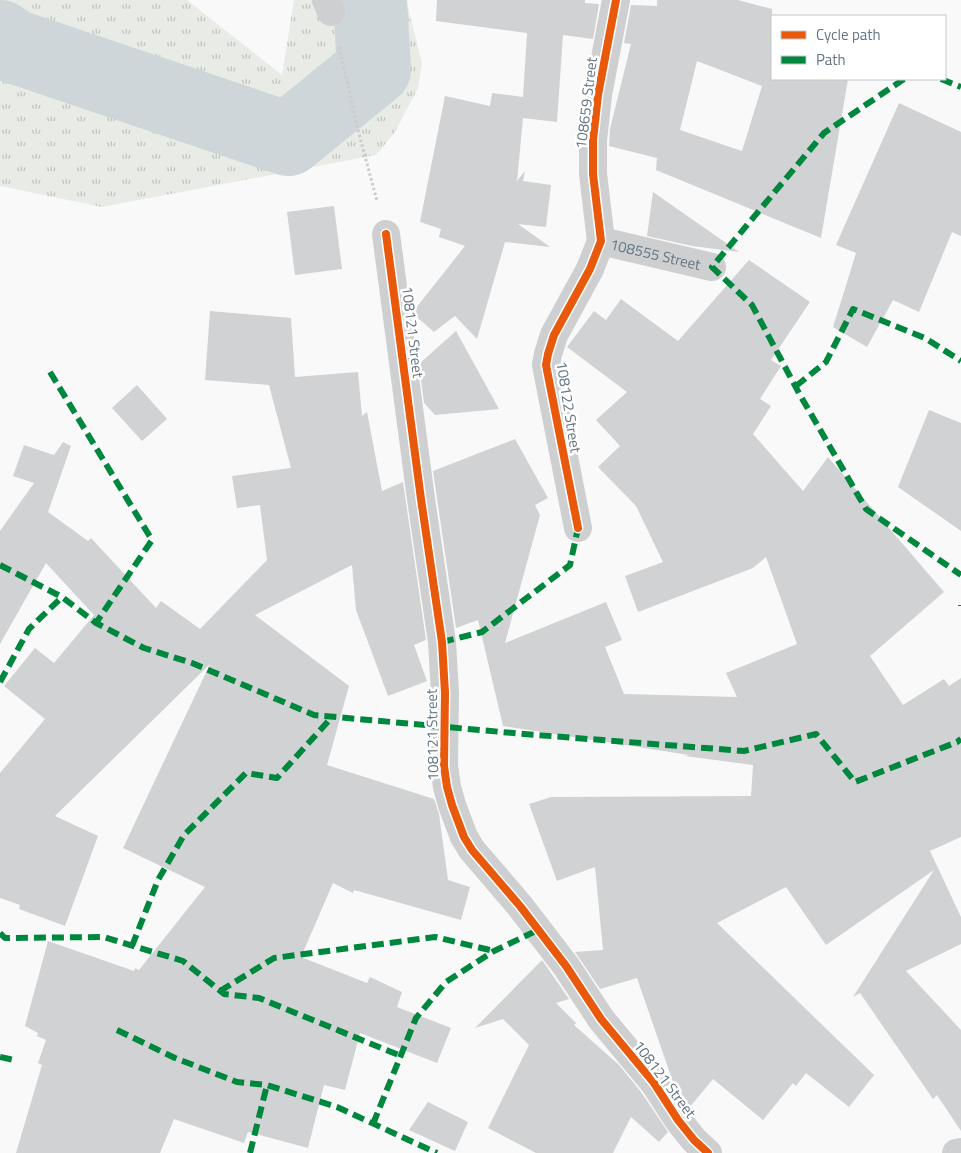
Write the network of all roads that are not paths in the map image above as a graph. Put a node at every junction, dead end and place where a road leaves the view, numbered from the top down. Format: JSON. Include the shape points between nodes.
{"nodes":[{"id":1,"x":616,"y":0,"type":"edge"},
{"id":2,"x":386,"y":234,"type":"road end"},
{"id":3,"x":601,"y":241,"type":"junction"},
{"id":4,"x":712,"y":267,"type":"dead end"},
{"id":5,"x":578,"y":528,"type":"dead end"},
{"id":6,"x":961,"y":1152,"type":"edge"},
{"id":7,"x":708,"y":1153,"type":"edge"},
{"id":8,"x":956,"y":1153,"type":"edge"}],
"edges":[{"from":1,"to":3,"type":"street","name":"108659 Street","via":[[598,94],[593,140],[593,174]]},
{"from":2,"to":7,"type":"street","name":"108121 Street","via":[[442,642],[444,766],[452,805],[472,850],[520,906],[601,1019],[654,1083],[678,1120]]},
{"from":3,"to":4,"type":"street","name":"108555 Street"},
{"from":3,"to":5,"type":"street","name":"108122 Street","via":[[590,269],[554,335],[546,365]]},
{"from":6,"to":8,"type":"street"}]}
